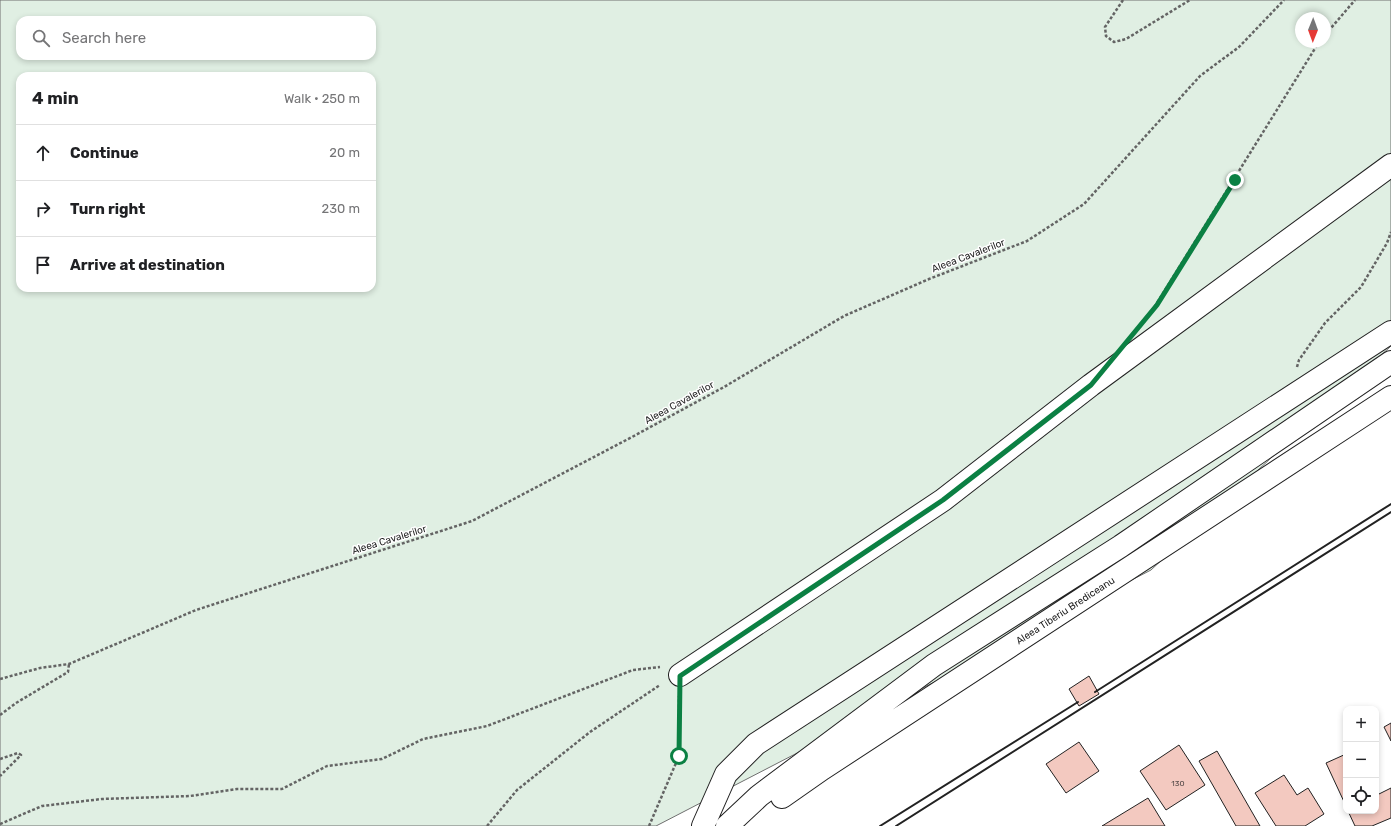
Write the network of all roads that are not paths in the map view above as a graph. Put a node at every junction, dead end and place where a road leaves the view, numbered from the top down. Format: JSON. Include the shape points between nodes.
{"nodes":[{"id":1,"x":1391,"y":165,"type":"edge"},
{"id":2,"x":1391,"y":332,"type":"edge"},
{"id":3,"x":1391,"y":362,"type":"edge"},
{"id":4,"x":1391,"y":397,"type":"edge"},
{"id":5,"x":680,"y":676,"type":"road end"},
{"id":6,"x":703,"y":826,"type":"edge"},
{"id":7,"x":727,"y":826,"type":"edge"},
{"id":8,"x":742,"y":826,"type":"edge"}],
"edges":[{"from":1,"to":5,"type":"street","via":[[1091,385],[943,500]]},
{"from":2,"to":6,"type":"street","via":[[756,744],[726,774]]},
{"from":3,"to":7,"type":"street","via":[[1121,546],[934,665],[759,796]]},
{"from":4,"to":8,"type":"street","name":"Aleea Tiberiu Brediceanu","via":[[822,769]]}]}
